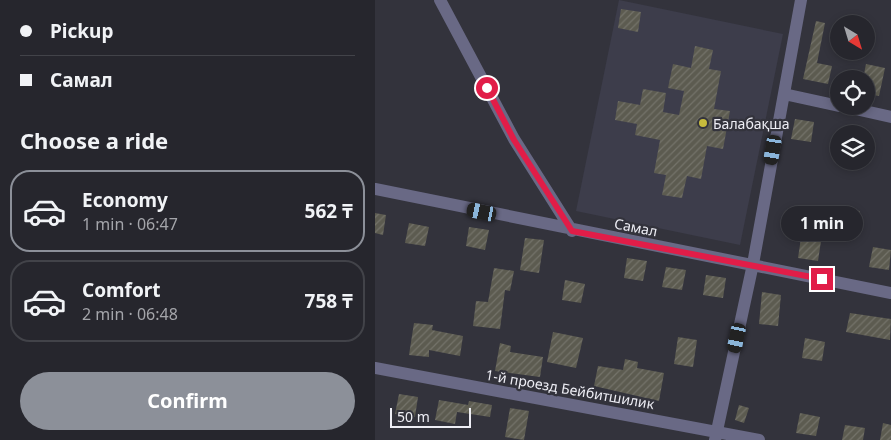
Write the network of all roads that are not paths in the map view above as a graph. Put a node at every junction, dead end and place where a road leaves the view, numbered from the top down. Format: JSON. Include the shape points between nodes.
{"nodes":[{"id":1,"x":440,"y":0,"type":"edge"},
{"id":2,"x":801,"y":0,"type":"edge"},
{"id":3,"x":784,"y":94,"type":"junction"},
{"id":4,"x":830,"y":104,"type":"edge"},
{"id":5,"x":875,"y":114,"type":"edge"},
{"id":6,"x":891,"y":117,"type":"edge"},
{"id":7,"x":375,"y":189,"type":"edge"},
{"id":8,"x":572,"y":231,"type":"junction"},
{"id":9,"x":753,"y":264,"type":"junction"},
{"id":10,"x":891,"y":294,"type":"edge"},
{"id":11,"x":375,"y":368,"type":"edge"},
{"id":12,"x":716,"y":435,"type":"edge"},
{"id":13,"x":759,"y":440,"type":"edge"}],
"edges":[{"from":1,"to":8,"type":"street","via":[[514,140]]},
{"from":2,"to":3,"type":"street"},
{"from":3,"to":4,"type":"street"},
{"from":3,"to":9,"type":"street"},
{"from":5,"to":6,"type":"street"},
{"from":7,"to":8,"type":"street","name":"Самал"},
{"from":8,"to":9,"type":"street","name":"Самал"},
{"from":9,"to":10,"type":"street","name":"Самал"},
{"from":9,"to":12,"type":"street"},
{"from":11,"to":12,"type":"street","name":"1-й проезд Бейбитшилик"},
{"from":12,"to":13,"type":"street","name":"1-й проезд Бейбитшилик"}]}
